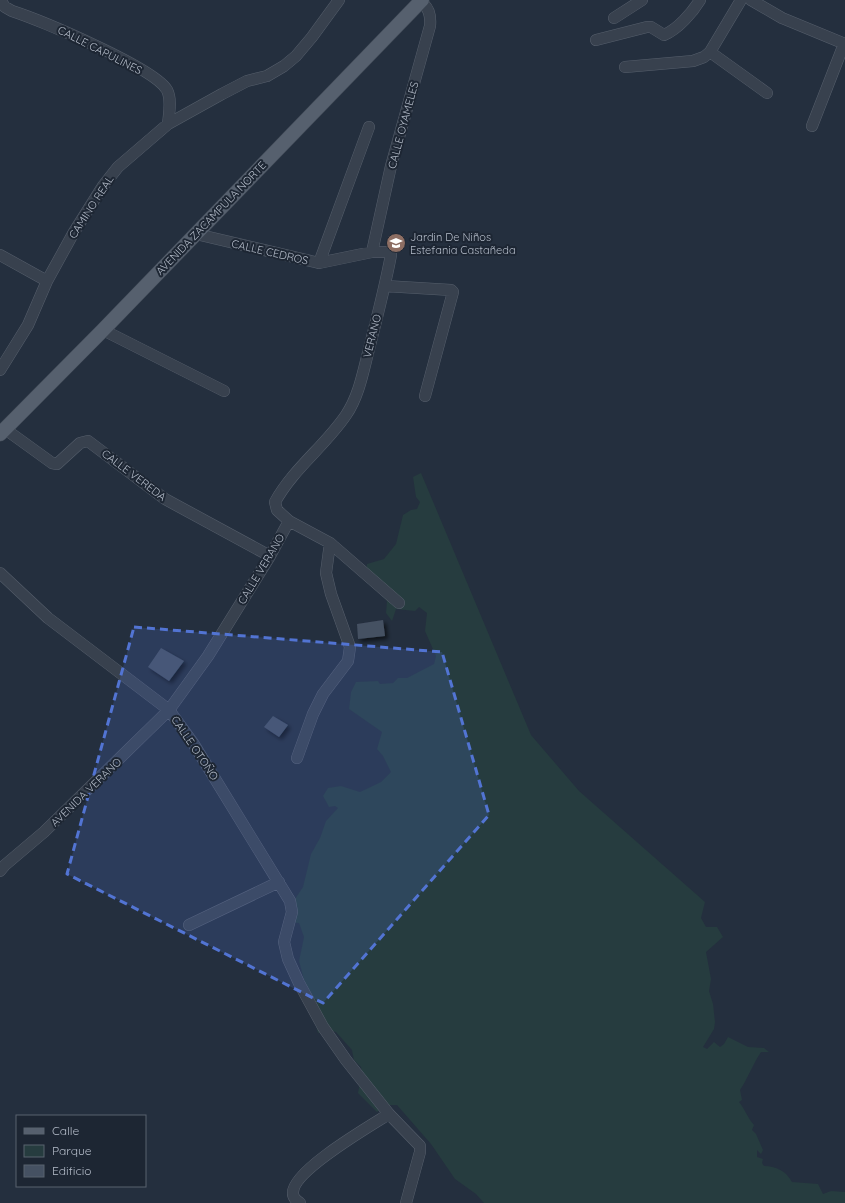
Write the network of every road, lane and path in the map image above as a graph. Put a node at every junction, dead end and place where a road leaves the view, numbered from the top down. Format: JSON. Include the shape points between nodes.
{"nodes":[{"id":1,"x":0,"y":0,"type":"edge"},
{"id":2,"x":339,"y":0,"type":"edge"},
{"id":3,"x":421,"y":0,"type":"edge"},
{"id":4,"x":642,"y":0,"type":"edge"},
{"id":5,"x":700,"y":0,"type":"edge"},
{"id":6,"x":741,"y":0,"type":"edge"},
{"id":7,"x":751,"y":0,"type":"edge"},
{"id":8,"x":614,"y":18,"type":"dead end"},
{"id":9,"x":596,"y":40,"type":"dead end"},
{"id":10,"x":844,"y":44,"type":"edge"},
{"id":11,"x":710,"y":52,"type":"junction"},
{"id":12,"x":625,"y":67,"type":"dead end"},
{"id":13,"x":767,"y":93,"type":"dead end"},
{"id":14,"x":168,"y":124,"type":"junction"},
{"id":15,"x":812,"y":126,"type":"dead end"},
{"id":16,"x":369,"y":127,"type":"dead end"},
{"id":17,"x":196,"y":234,"type":"junction"},
{"id":18,"x":372,"y":252,"type":"junction"},
{"id":19,"x":0,"y":255,"type":"edge"},
{"id":20,"x":392,"y":255,"type":"joint"},
{"id":21,"x":319,"y":263,"type":"junction"},
{"id":22,"x":47,"y":281,"type":"junction"},
{"id":23,"x":385,"y":286,"type":"junction"},
{"id":24,"x":103,"y":330,"type":"junction"},
{"id":25,"x":0,"y":370,"type":"edge"},
{"id":26,"x":224,"y":391,"type":"dead end"},
{"id":27,"x":425,"y":396,"type":"dead end"},
{"id":28,"x":346,"y":416,"type":"joint"},
{"id":29,"x":3,"y":431,"type":"edge"},
{"id":30,"x":289,"y":521,"type":"junction"},
{"id":31,"x":330,"y":543,"type":"junction"},
{"id":32,"x":270,"y":556,"type":"junction"},
{"id":33,"x":0,"y":573,"type":"edge"},
{"id":34,"x":399,"y":602,"type":"dead end"},
{"id":35,"x":169,"y":710,"type":"junction"},
{"id":36,"x":297,"y":758,"type":"dead end"},
{"id":37,"x":2,"y":865,"type":"edge"},
{"id":38,"x":278,"y":882,"type":"junction"},
{"id":39,"x":189,"y":925,"type":"dead end"},
{"id":40,"x":389,"y":1114,"type":"junction"},
{"id":41,"x":300,"y":1203,"type":"edge"},
{"id":42,"x":406,"y":1203,"type":"edge"}],
"edges":[{"from":1,"to":14,"type":"street","name":"CALLE CAPULINES","via":[[12,11],[63,30],[129,63],[159,82],[167,89],[170,97]]},
{"from":2,"to":14,"type":"street","name":"CAMINO REAL","via":[[312,37],[284,66],[267,76],[247,81]]},
{"from":3,"to":17,"type":"main road","name":"AVENIDA ZACAMPULA NORTE"},
{"from":3,"to":18,"type":"street","name":"CALLE OYAMELES","via":[[429,9],[430,26],[391,166]]},
{"from":4,"to":8,"type":"street"},
{"from":5,"to":9,"type":"street","via":[[670,33],[664,35],[646,27]]},
{"from":6,"to":11,"type":"street"},
{"from":7,"to":10,"type":"street","via":[[782,18]]},
{"from":10,"to":15,"type":"street"},
{"from":11,"to":12,"type":"street","via":[[693,61]]},
{"from":11,"to":13,"type":"street"},
{"from":14,"to":22,"type":"street","name":"CAMINO REAL","via":[[118,167],[103,186]]},
{"from":16,"to":21,"type":"street"},
{"from":17,"to":21,"type":"street","name":"CALLE CEDROS"},
{"from":17,"to":24,"type":"main road","name":"AVENIDA ZACAMPULA NORTE"},
{"from":18,"to":20,"type":"street","name":"CALLE CEDROS","via":[[389,252]]},
{"from":18,"to":21,"type":"street","name":"CALLE CEDROS"},
{"from":19,"to":22,"type":"street"},
{"from":20,"to":23,"type":"street","name":"VERANO"},
{"from":22,"to":25,"type":"street","name":"CAMINO REAL","via":[[28,325]]},
{"from":23,"to":27,"type":"street","via":[[453,292]]},
{"from":23,"to":28,"type":"street","name":"VERANO","via":[[361,380],[355,400]]},
{"from":24,"to":26,"type":"street"},
{"from":24,"to":29,"type":"main road","name":"AVENIDA ZACAMPULA NORTE"},
{"from":28,"to":30,"type":"street","name":"CALLE VERANO","via":[[279,493],[275,502],[277,510]]},
{"from":29,"to":32,"type":"street","name":"CALLE VEREDA","via":[[57,464],[80,443],[88,441],[165,499]]},
{"from":30,"to":31,"type":"street"},
{"from":30,"to":32,"type":"street","name":"CALLE VERANO"},
{"from":31,"to":34,"type":"street"},
{"from":31,"to":36,"type":"street","via":[[326,574],[350,647],[348,661],[323,694]]},
{"from":32,"to":35,"type":"street","name":"CALLE VERANO","via":[[197,673]]},
{"from":33,"to":35,"type":"street","name":"CALLE OTOÑO","via":[[48,618]]},
{"from":35,"to":37,"type":"street","name":"AVENIDA VERANO","via":[[44,832]]},
{"from":35,"to":38,"type":"street","name":"CALLE OTOÑO","via":[[193,743]]},
{"from":38,"to":39,"type":"street"},
{"from":38,"to":40,"type":"street","name":"CALLE OTOÑO","via":[[290,901],[292,912],[284,942],[288,959],[299,983],[323,1027]]},
{"from":40,"to":41,"type":"street","via":[[322,1158],[302,1176],[296,1183],[293,1193],[293,1197]]},
{"from":40,"to":42,"type":"street","via":[[414,1137],[420,1149]]}]}
